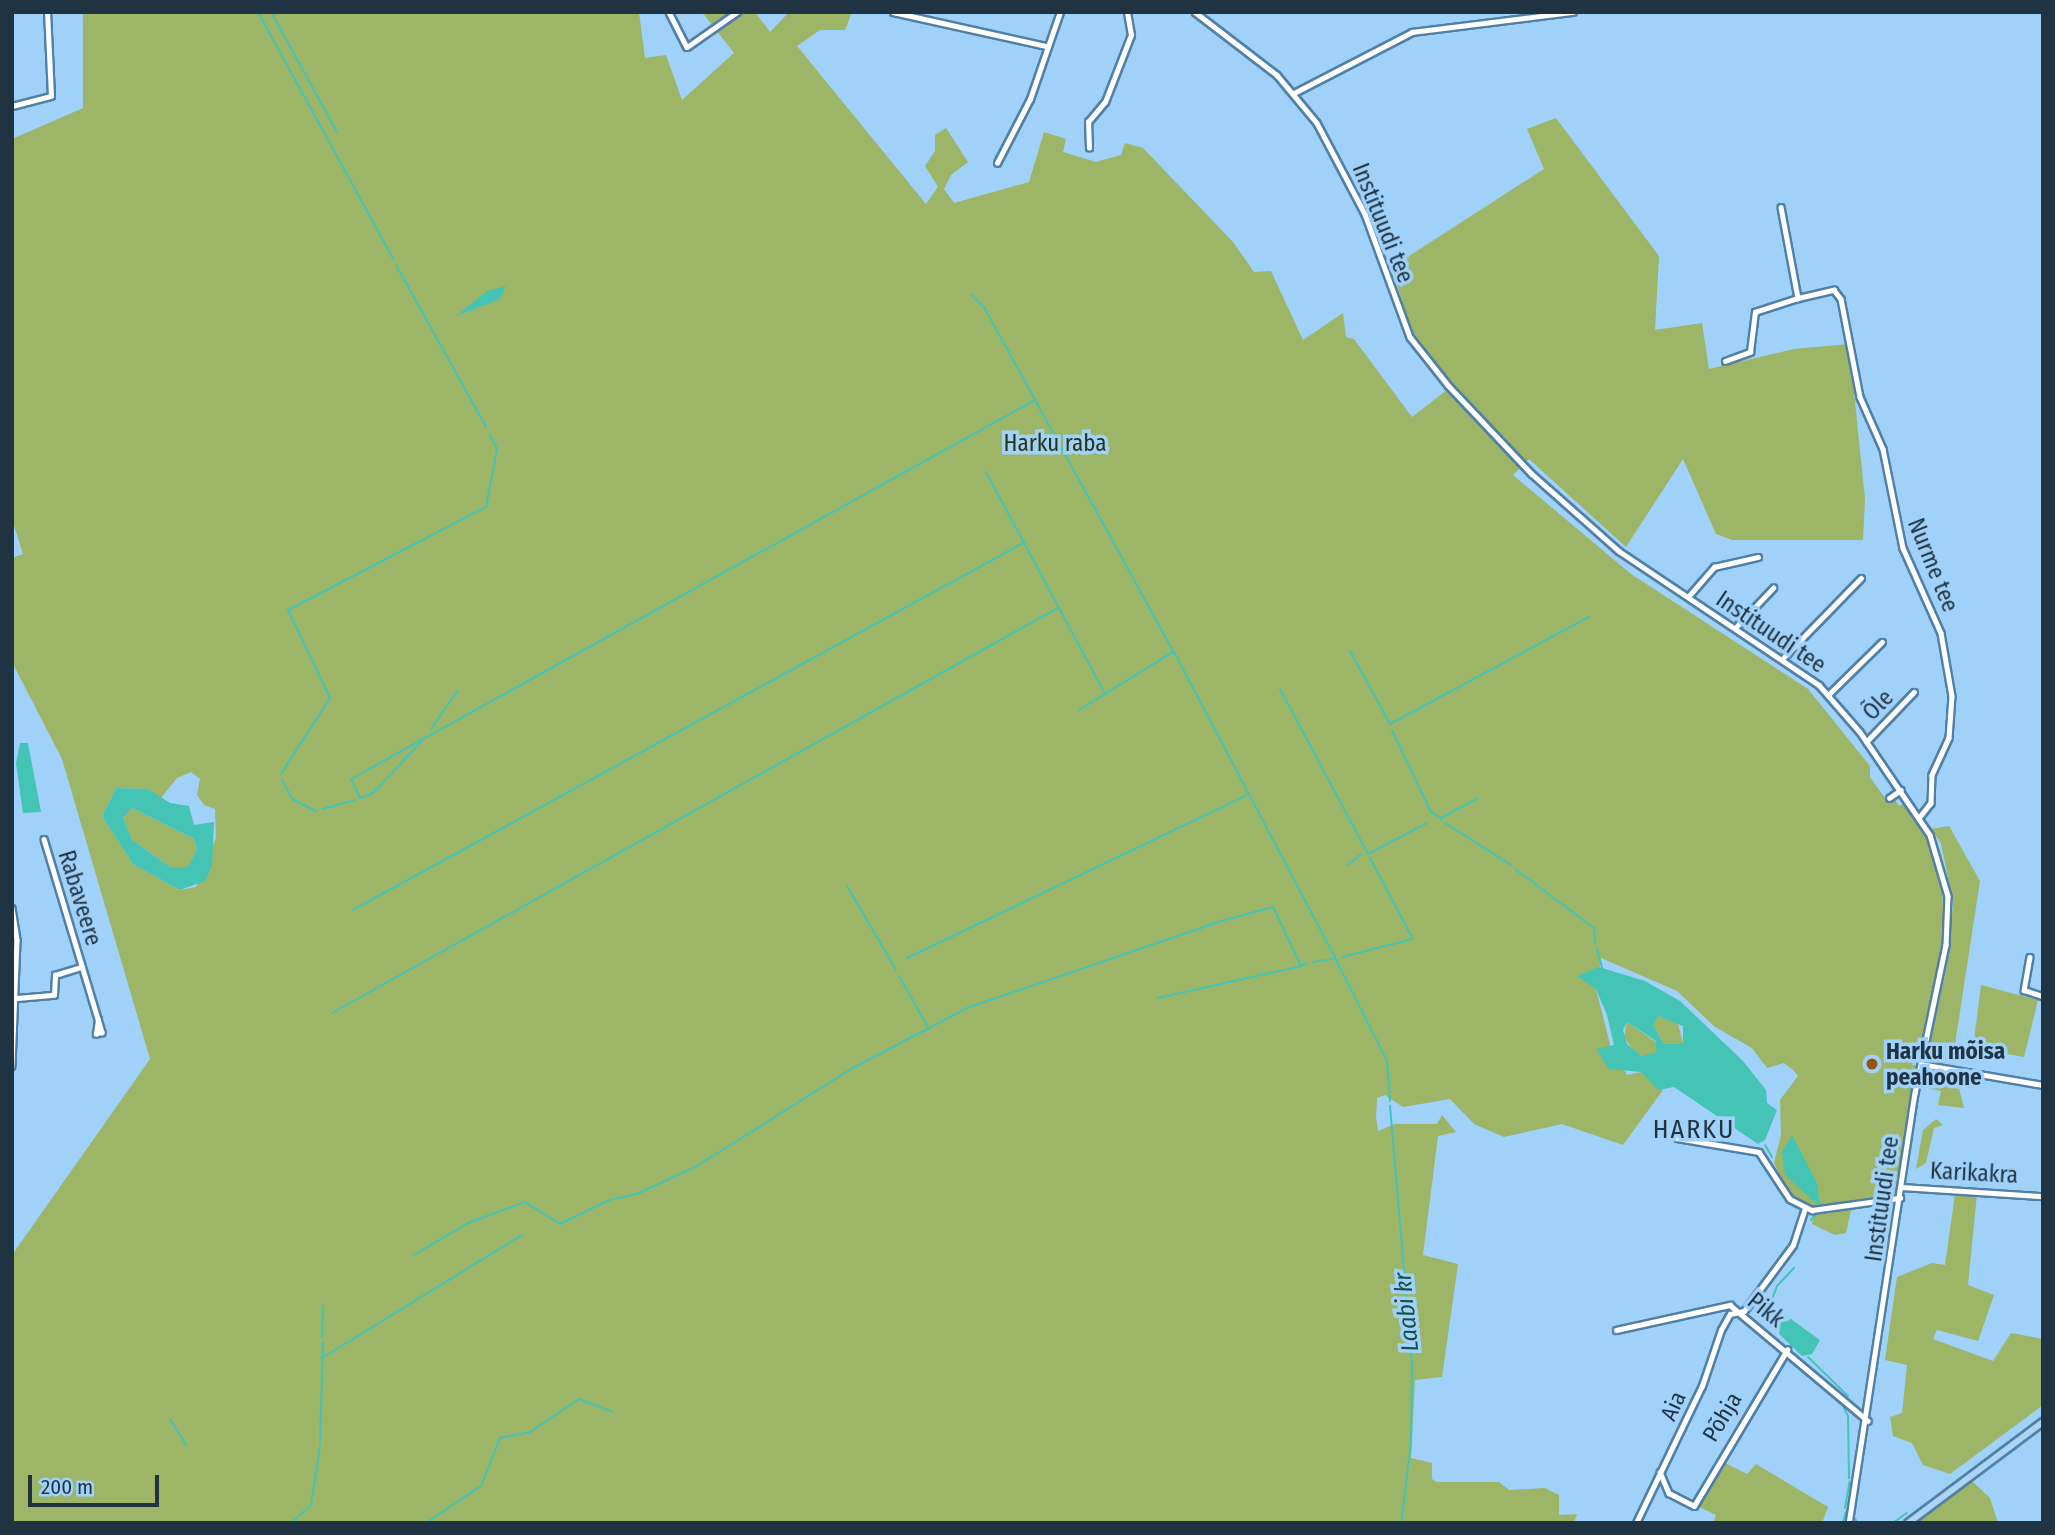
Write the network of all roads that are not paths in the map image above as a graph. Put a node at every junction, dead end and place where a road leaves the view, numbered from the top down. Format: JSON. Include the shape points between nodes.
{"nodes":[{"id":1,"x":47,"y":12,"type":"edge"},
{"id":2,"x":669,"y":12,"type":"edge"},
{"id":3,"x":737,"y":12,"type":"edge"},
{"id":4,"x":893,"y":12,"type":"edge"},
{"id":5,"x":1060,"y":12,"type":"edge"},
{"id":6,"x":1127,"y":12,"type":"edge"},
{"id":7,"x":1195,"y":12,"type":"edge"},
{"id":8,"x":1573,"y":12,"type":"edge"},
{"id":9,"x":1046,"y":46,"type":"junction"},
{"id":10,"x":1294,"y":93,"type":"junction"},
{"id":11,"x":12,"y":106,"type":"edge"},
{"id":12,"x":1089,"y":148,"type":"dead end"},
{"id":13,"x":997,"y":163,"type":"dead end"},
{"id":14,"x":1782,"y":207,"type":"dead end"},
{"id":15,"x":1798,"y":298,"type":"junction"},
{"id":16,"x":1725,"y":361,"type":"dead end"},
{"id":17,"x":1758,"y":557,"type":"dead end"},
{"id":18,"x":1861,"y":578,"type":"dead end"},
{"id":19,"x":1773,"y":587,"type":"dead end"},
{"id":20,"x":1688,"y":597,"type":"junction"},
{"id":21,"x":1736,"y":626,"type":"junction"},
{"id":22,"x":1882,"y":642,"type":"dead end"},
{"id":23,"x":1784,"y":657,"type":"junction"},
{"id":24,"x":1914,"y":692,"type":"dead end"},
{"id":25,"x":1829,"y":694,"type":"junction"},
{"id":26,"x":1866,"y":742,"type":"junction"},
{"id":27,"x":1901,"y":790,"type":"junction"},
{"id":28,"x":1889,"y":798,"type":"dead end"},
{"id":29,"x":1920,"y":817,"type":"junction"},
{"id":30,"x":44,"y":839,"type":"dead end"},
{"id":31,"x":12,"y":908,"type":"edge"},
{"id":32,"x":2030,"y":957,"type":"dead end"},
{"id":33,"x":82,"y":967,"type":"junction"},
{"id":34,"x":2043,"y":996,"type":"edge"},
{"id":35,"x":17,"y":998,"type":"junction"},
{"id":36,"x":98,"y":1020,"type":"dead end"},
{"id":37,"x":1921,"y":1064,"type":"junction"},
{"id":38,"x":12,"y":1066,"type":"edge"},
{"id":39,"x":2043,"y":1085,"type":"edge"},
{"id":40,"x":1677,"y":1138,"type":"dead end"},
{"id":41,"x":1902,"y":1187,"type":"junction"},
{"id":42,"x":2043,"y":1196,"type":"edge"},
{"id":43,"x":1900,"y":1198,"type":"junction"},
{"id":44,"x":1805,"y":1208,"type":"junction"},
{"id":45,"x":1744,"y":1311,"type":"junction"},
{"id":46,"x":1616,"y":1330,"type":"dead end"},
{"id":47,"x":1787,"y":1350,"type":"junction"},
{"id":48,"x":1868,"y":1421,"type":"junction"},
{"id":49,"x":2043,"y":1422,"type":"edge"},
{"id":50,"x":1660,"y":1470,"type":"junction"},
{"id":51,"x":1636,"y":1523,"type":"edge"},
{"id":52,"x":1849,"y":1523,"type":"edge"},
{"id":53,"x":1908,"y":1523,"type":"edge"}],
"edges":[{"from":1,"to":11,"type":"street","via":[[51,96]]},
{"from":2,"to":3,"type":"street","via":[[687,47]]},
{"from":4,"to":9,"type":"street"},
{"from":5,"to":9,"type":"street"},
{"from":6,"to":12,"type":"street","via":[[1131,35],[1105,102],[1088,122]]},
{"from":7,"to":10,"type":"street","name":"Instituudi tee","via":[[1255,55]]},
{"from":8,"to":10,"type":"street","via":[[1412,32]]},
{"from":9,"to":13,"type":"street","via":[[1030,99]]},
{"from":10,"to":20,"type":"street","name":"Instituudi tee","via":[[1354,188],[1415,346],[1577,516]]},
{"from":14,"to":15,"type":"street"},
{"from":15,"to":16,"type":"street","via":[[1755,312],[1750,352]]},
{"from":15,"to":29,"type":"street","name":"Nurme tee","via":[[1829,290],[1841,299],[1860,397],[1886,460],[1903,548],[1937,622],[1948,676],[1949,738],[1932,775],[1931,803]]},
{"from":17,"to":20,"type":"street","via":[[1714,567]]},
{"from":18,"to":23,"type":"street"},
{"from":19,"to":21,"type":"street"},
{"from":20,"to":21,"type":"street","name":"Instituudi tee"},
{"from":21,"to":23,"type":"street","name":"Instituudi tee"},
{"from":22,"to":25,"type":"street"},
{"from":23,"to":25,"type":"street","name":"Instituudi tee"},
{"from":24,"to":26,"type":"street","name":"Õle"},
{"from":25,"to":26,"type":"street","name":"Instituudi tee"},
{"from":26,"to":27,"type":"street","name":"Instituudi tee"},
{"from":27,"to":28,"type":"street"},
{"from":27,"to":29,"type":"street","name":"Instituudi tee"},
{"from":29,"to":37,"type":"street","name":"Instituudi tee","via":[[1942,866],[1949,919]]},
{"from":30,"to":33,"type":"street","name":"Rabaveere"},
{"from":31,"to":35,"type":"street"},
{"from":32,"to":34,"type":"street","via":[[2024,990]]},
{"from":33,"to":35,"type":"street","name":"Rabaveere","via":[[55,975],[54,995]]},
{"from":33,"to":36,"type":"street","name":"Rabaveere"},
{"from":35,"to":38,"type":"street"},
{"from":37,"to":39,"type":"street"},
{"from":37,"to":41,"type":"street","name":"Instituudi tee"},
{"from":40,"to":44,"type":"street","via":[[1753,1149],[1769,1160],[1790,1199]]},
{"from":41,"to":42,"type":"street","name":"Karikakra"},
{"from":41,"to":43,"type":"street","name":"Instituudi tee"},
{"from":43,"to":44,"type":"street","via":[[1847,1203],[1827,1212]]},
{"from":43,"to":48,"type":"street","name":"Instituudi tee"},
{"from":44,"to":45,"type":"street","via":[[1793,1245]]},
{"from":45,"to":46,"type":"street","name":"Pikk","via":[[1730,1305]]},
{"from":45,"to":47,"type":"street","name":"Pikk"},
{"from":45,"to":50,"type":"street","name":"Aia","via":[[1732,1312],[1721,1330],[1702,1386]]},
{"from":47,"to":48,"type":"street","name":"Pikk"},
{"from":47,"to":50,"type":"street","name":"Põhja","via":[[1694,1506],[1669,1493]]},
{"from":48,"to":52,"type":"street","name":"Instituudi tee"},
{"from":49,"to":53,"type":"main road"},
{"from":50,"to":51,"type":"street","name":"Aia"}]}
